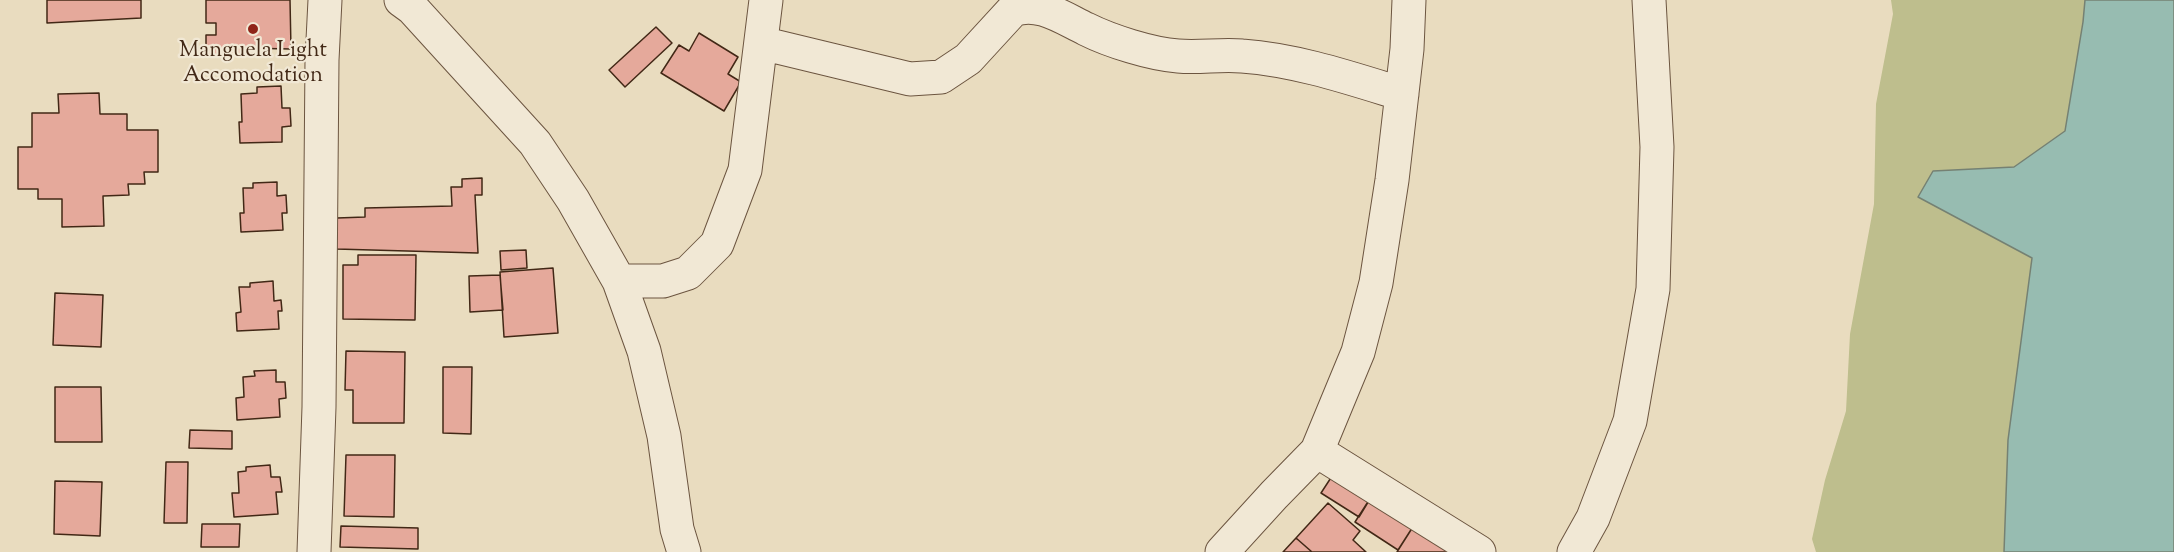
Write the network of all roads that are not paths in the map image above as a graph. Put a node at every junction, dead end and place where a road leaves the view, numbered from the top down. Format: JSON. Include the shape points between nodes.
{"nodes":[{"id":1,"x":325,"y":0,"type":"edge"},
{"id":2,"x":401,"y":0,"type":"edge"},
{"id":3,"x":766,"y":0,"type":"edge"},
{"id":4,"x":1410,"y":0,"type":"edge"},
{"id":5,"x":1649,"y":0,"type":"edge"},
{"id":6,"x":761,"y":43,"type":"junction"},
{"id":7,"x":1402,"y":94,"type":"junction"},
{"id":8,"x":619,"y":281,"type":"junction"},
{"id":9,"x":1317,"y":451,"type":"junction"},
{"id":10,"x":677,"y":544,"type":"edge"},
{"id":11,"x":315,"y":552,"type":"edge"},
{"id":12,"x":1222,"y":552,"type":"edge"},
{"id":13,"x":1479,"y":552,"type":"edge"},
{"id":14,"x":1575,"y":552,"type":"edge"}],
"edges":[{"from":1,"to":11,"type":"street"},
{"from":2,"to":8,"type":"street","via":[[535,143]]},
{"from":3,"to":6,"type":"street"},
{"from":4,"to":7,"type":"street"},
{"from":5,"to":14,"type":"street","via":[[1657,147],[1653,289],[1630,420],[1593,519]]},
{"from":6,"to":7,"type":"street","via":[[910,79],[941,77],[968,58],[1013,10],[1022,3],[1034,2],[1124,44],[1177,56],[1242,56],[1319,69]]},
{"from":6,"to":8,"type":"street","via":[[745,171],[717,243],[688,273],[663,281]]},
{"from":7,"to":9,"type":"street","via":[[1376,283],[1358,352]]},
{"from":8,"to":10,"type":"street","via":[[647,361],[664,436]]},
{"from":9,"to":12,"type":"street"},
{"from":9,"to":13,"type":"street"}]}
